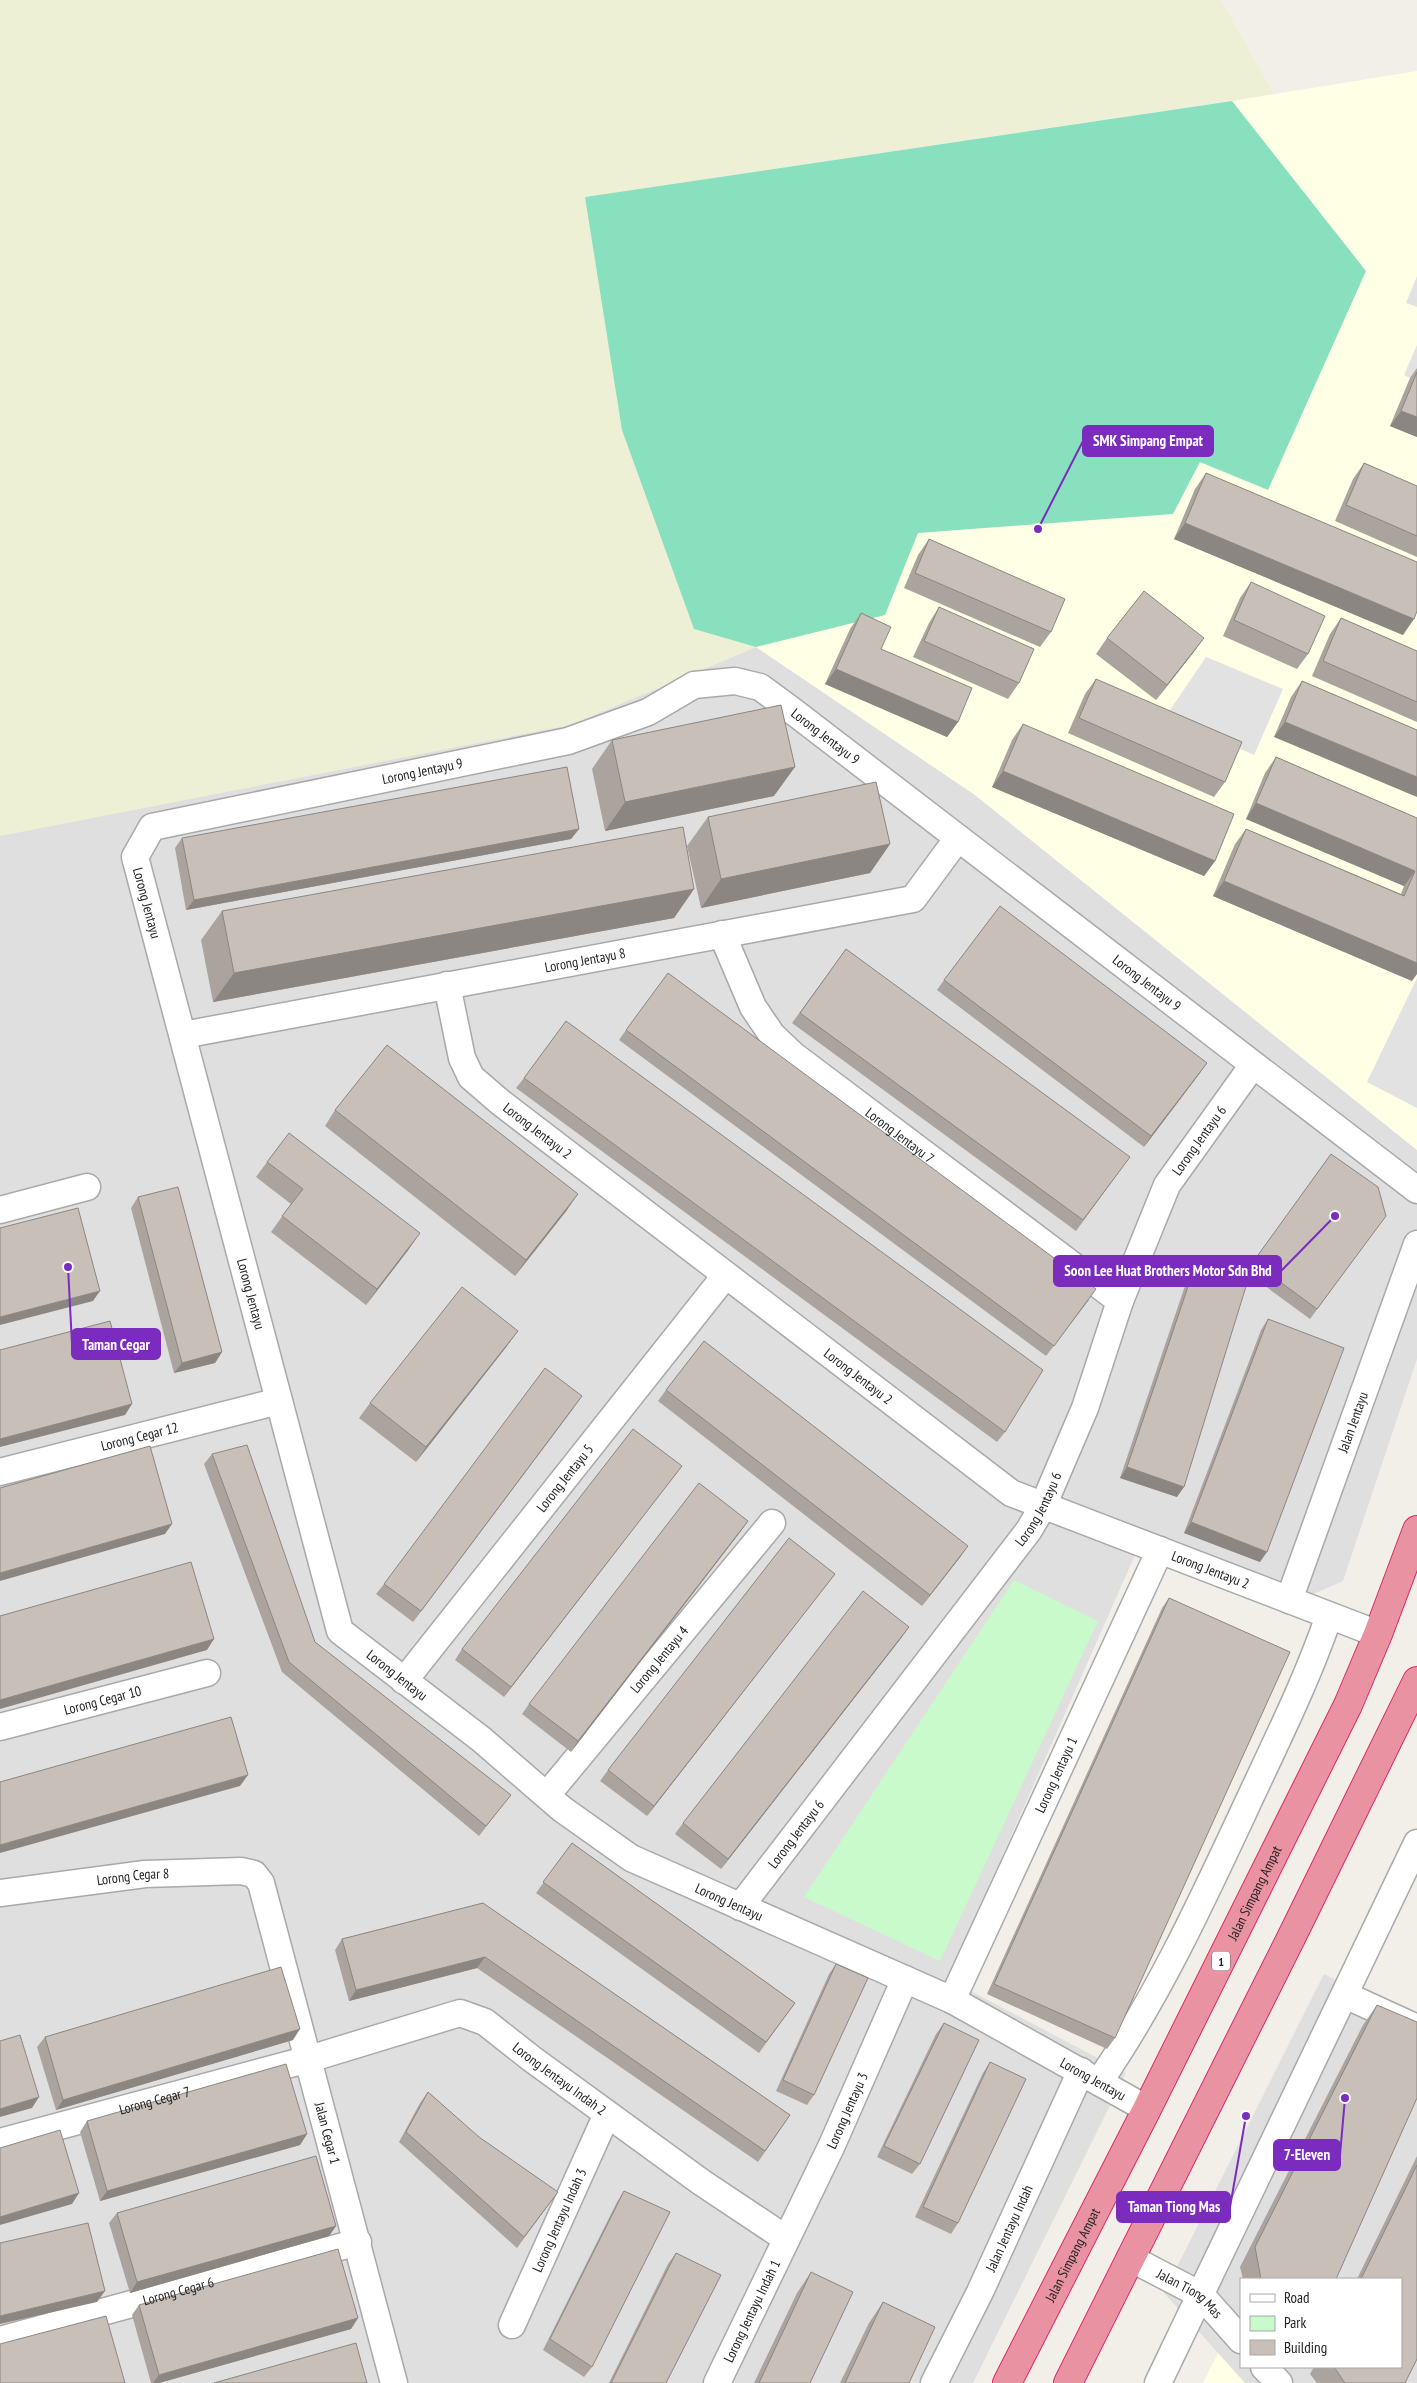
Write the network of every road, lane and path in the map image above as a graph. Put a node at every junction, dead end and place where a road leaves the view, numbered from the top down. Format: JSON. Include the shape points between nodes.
{"nodes":[{"id":1,"x":958,"y":838,"type":"junction"},
{"id":2,"x":135,"y":857,"type":"joint"},
{"id":3,"x":722,"y":934,"type":"junction"},
{"id":4,"x":447,"y":985,"type":"junction"},
{"id":5,"x":183,"y":1035,"type":"junction"},
{"id":6,"x":1252,"y":1065,"type":"junction"},
{"id":7,"x":87,"y":1187,"type":"dead end"},
{"id":8,"x":1417,"y":1190,"type":"edge"},
{"id":9,"x":0,"y":1210,"type":"edge"},
{"id":10,"x":1417,"y":1244,"type":"edge"},
{"id":11,"x":725,"y":1276,"type":"junction"},
{"id":12,"x":1120,"y":1302,"type":"junction"},
{"id":13,"x":279,"y":1401,"type":"junction"},
{"id":14,"x":0,"y":1472,"type":"edge"},
{"id":15,"x":1043,"y":1506,"type":"junction"},
{"id":16,"x":772,"y":1523,"type":"dead end"},
{"id":17,"x":1417,"y":1530,"type":"edge"},
{"id":18,"x":1160,"y":1550,"type":"junction"},
{"id":19,"x":1289,"y":1600,"type":"junction"},
{"id":20,"x":1329,"y":1616,"type":"junction"},
{"id":21,"x":1378,"y":1634,"type":"junction"},
{"id":22,"x":207,"y":1673,"type":"dead end"},
{"id":23,"x":404,"y":1681,"type":"junction"},
{"id":24,"x":1417,"y":1681,"type":"edge"},
{"id":25,"x":0,"y":1727,"type":"edge"},
{"id":26,"x":547,"y":1795,"type":"junction"},
{"id":27,"x":1417,"y":1843,"type":"edge"},
{"id":28,"x":261,"y":1883,"type":"joint"},
{"id":29,"x":0,"y":1893,"type":"edge"},
{"id":30,"x":740,"y":1907,"type":"junction"},
{"id":31,"x":905,"y":1978,"type":"junction"},
{"id":32,"x":1345,"y":1995,"type":"junction"},
{"id":33,"x":952,"y":2000,"type":"junction"},
{"id":34,"x":1417,"y":2028,"type":"edge"},
{"id":35,"x":309,"y":2059,"type":"junction"},
{"id":36,"x":1090,"y":2077,"type":"junction"},
{"id":37,"x":1148,"y":2109,"type":"junction"},
{"id":38,"x":607,"y":2114,"type":"junction"},
{"id":39,"x":0,"y":2142,"type":"edge"},
{"id":40,"x":785,"y":2238,"type":"junction"},
{"id":41,"x":358,"y":2242,"type":"junction"},
{"id":42,"x":1130,"y":2258,"type":"junction"},
{"id":43,"x":1202,"y":2295,"type":"junction"},
{"id":44,"x":512,"y":2326,"type":"dead end"},
{"id":45,"x":1240,"y":2339,"type":"edge"},
{"id":46,"x":0,"y":2340,"type":"edge"},
{"id":47,"x":1265,"y":2368,"type":"edge"},
{"id":48,"x":394,"y":2383,"type":"edge"},
{"id":49,"x":717,"y":2383,"type":"edge"},
{"id":50,"x":934,"y":2383,"type":"edge"},
{"id":51,"x":1007,"y":2383,"type":"edge"},
{"id":52,"x":1068,"y":2383,"type":"edge"},
{"id":53,"x":1158,"y":2383,"type":"edge"},
{"id":54,"x":1279,"y":2383,"type":"edge"}],
"edges":[{"from":1,"to":2,"type":"street","name":"Lorong Jentayu 9","via":[[760,687],[735,681],[694,685],[648,712],[568,741],[152,827]]},
{"from":1,"to":3,"type":"street","name":"Lorong Jentayu 8","via":[[913,898]]},
{"from":1,"to":6,"type":"street","name":"Lorong Jentayu 9"},
{"from":2,"to":5,"type":"street","name":"Lorong Jentayu"},
{"from":3,"to":4,"type":"street","name":"Lorong Jentayu 8"},
{"from":3,"to":12,"type":"street","name":"Lorong Jentayu 7","via":[[754,1008],[772,1035],[792,1055]]},
{"from":4,"to":5,"type":"street","name":"Lorong Jentayu 8"},
{"from":4,"to":11,"type":"street","name":"Lorong Jentayu 2","via":[[462,1058],[471,1077]]},
{"from":5,"to":13,"type":"street","name":"Lorong Jentayu"},
{"from":6,"to":8,"type":"street","name":"Lorong Jentayu 9"},
{"from":6,"to":12,"type":"street","name":"Lorong Jentayu 6","via":[[1168,1185]]},
{"from":7,"to":9,"type":"street"},
{"from":10,"to":19,"type":"street","name":"Jalan Jentayu"},
{"from":11,"to":15,"type":"street","name":"Lorong Jentayu 2","via":[[1011,1493]]},
{"from":11,"to":23,"type":"street","name":"Lorong Jentayu 5"},
{"from":12,"to":15,"type":"street","name":"Lorong Jentayu 6","via":[[1085,1408]]},
{"from":13,"to":14,"type":"street","name":"Lorong Cegar 12"},
{"from":13,"to":23,"type":"street","name":"Lorong Jentayu","via":[[340,1631]]},
{"from":15,"to":18,"type":"street","name":"Lorong Jentayu 2"},
{"from":15,"to":30,"type":"street","name":"Lorong Jentayu 6","via":[[1029,1530]]},
{"from":16,"to":26,"type":"street","name":"Lorong Jentayu 4"},
{"from":17,"to":21,"type":"highway","name":"Jalan Simpang Ampat","number":"1"},
{"from":18,"to":19,"type":"street","name":"Lorong Jentayu 2"},
{"from":18,"to":33,"type":"street","name":"Lorong Jentayu 1"},
{"from":19,"to":20,"type":"street","name":"Lorong Jentayu 2"},
{"from":20,"to":21,"type":"street","name":"Lorong Jentayu 2"},
{"from":20,"to":36,"type":"street","name":"Jalan Jentayu Indah","via":[[1312,1665],[1220,1863],[1131,2035]]},
{"from":21,"to":37,"type":"highway","name":"Jalan Simpang Ampat","number":"1","via":[[1348,1705]]},
{"from":22,"to":25,"type":"street","name":"Lorong Cegar 10"},
{"from":23,"to":26,"type":"street","name":"Lorong Jentayu","via":[[481,1739]]},
{"from":24,"to":42,"type":"highway"},
{"from":26,"to":30,"type":"street","name":"Lorong Jentayu","via":[[631,1858]]},
{"from":27,"to":32,"type":"street"},
{"from":28,"to":29,"type":"street","name":"Lorong Cegar 8","via":[[254,1874],[241,1871],[145,1874]]},
{"from":28,"to":35,"type":"street","name":"Jalan Cegar 1"},
{"from":30,"to":31,"type":"street","name":"Lorong Jentayu"},
{"from":31,"to":33,"type":"street","name":"Lorong Jentayu"},
{"from":31,"to":40,"type":"street","name":"Lorong Jentayu 3","via":[[832,2144]]},
{"from":32,"to":34,"type":"street"},
{"from":32,"to":43,"type":"street"},
{"from":33,"to":36,"type":"street","name":"Lorong Jentayu"},
{"from":35,"to":38,"type":"street","name":"Lorong Jentayu Indah 2","via":[[460,2013],[484,2022]]},
{"from":35,"to":39,"type":"street","name":"Lorong Cegar 7"},
{"from":35,"to":41,"type":"street","name":"Jalan Cegar 1"},
{"from":36,"to":37,"type":"street","name":"Lorong Jentayu"},
{"from":36,"to":50,"type":"street","name":"Jalan Jentayu Indah"},
{"from":37,"to":51,"type":"highway","name":"Jalan Simpang Ampat","number":"1"},
{"from":38,"to":40,"type":"street","name":"Lorong Jentayu Indah 2"},
{"from":38,"to":44,"type":"street","name":"Lorong Jentayu Indah 3"},
{"from":40,"to":49,"type":"street","name":"Lorong Jentayu Indah 1"},
{"from":41,"to":46,"type":"street","name":"Lorong Cegar 6"},
{"from":41,"to":48,"type":"street","name":"Jalan Cegar 1"},
{"from":42,"to":43,"type":"street","name":"Jalan Tiong Mas"},
{"from":42,"to":52,"type":"highway"},
{"from":43,"to":45,"type":"street","name":"Jalan Tiong Mas"},
{"from":43,"to":53,"type":"street"},
{"from":47,"to":54,"type":"street"}]}
